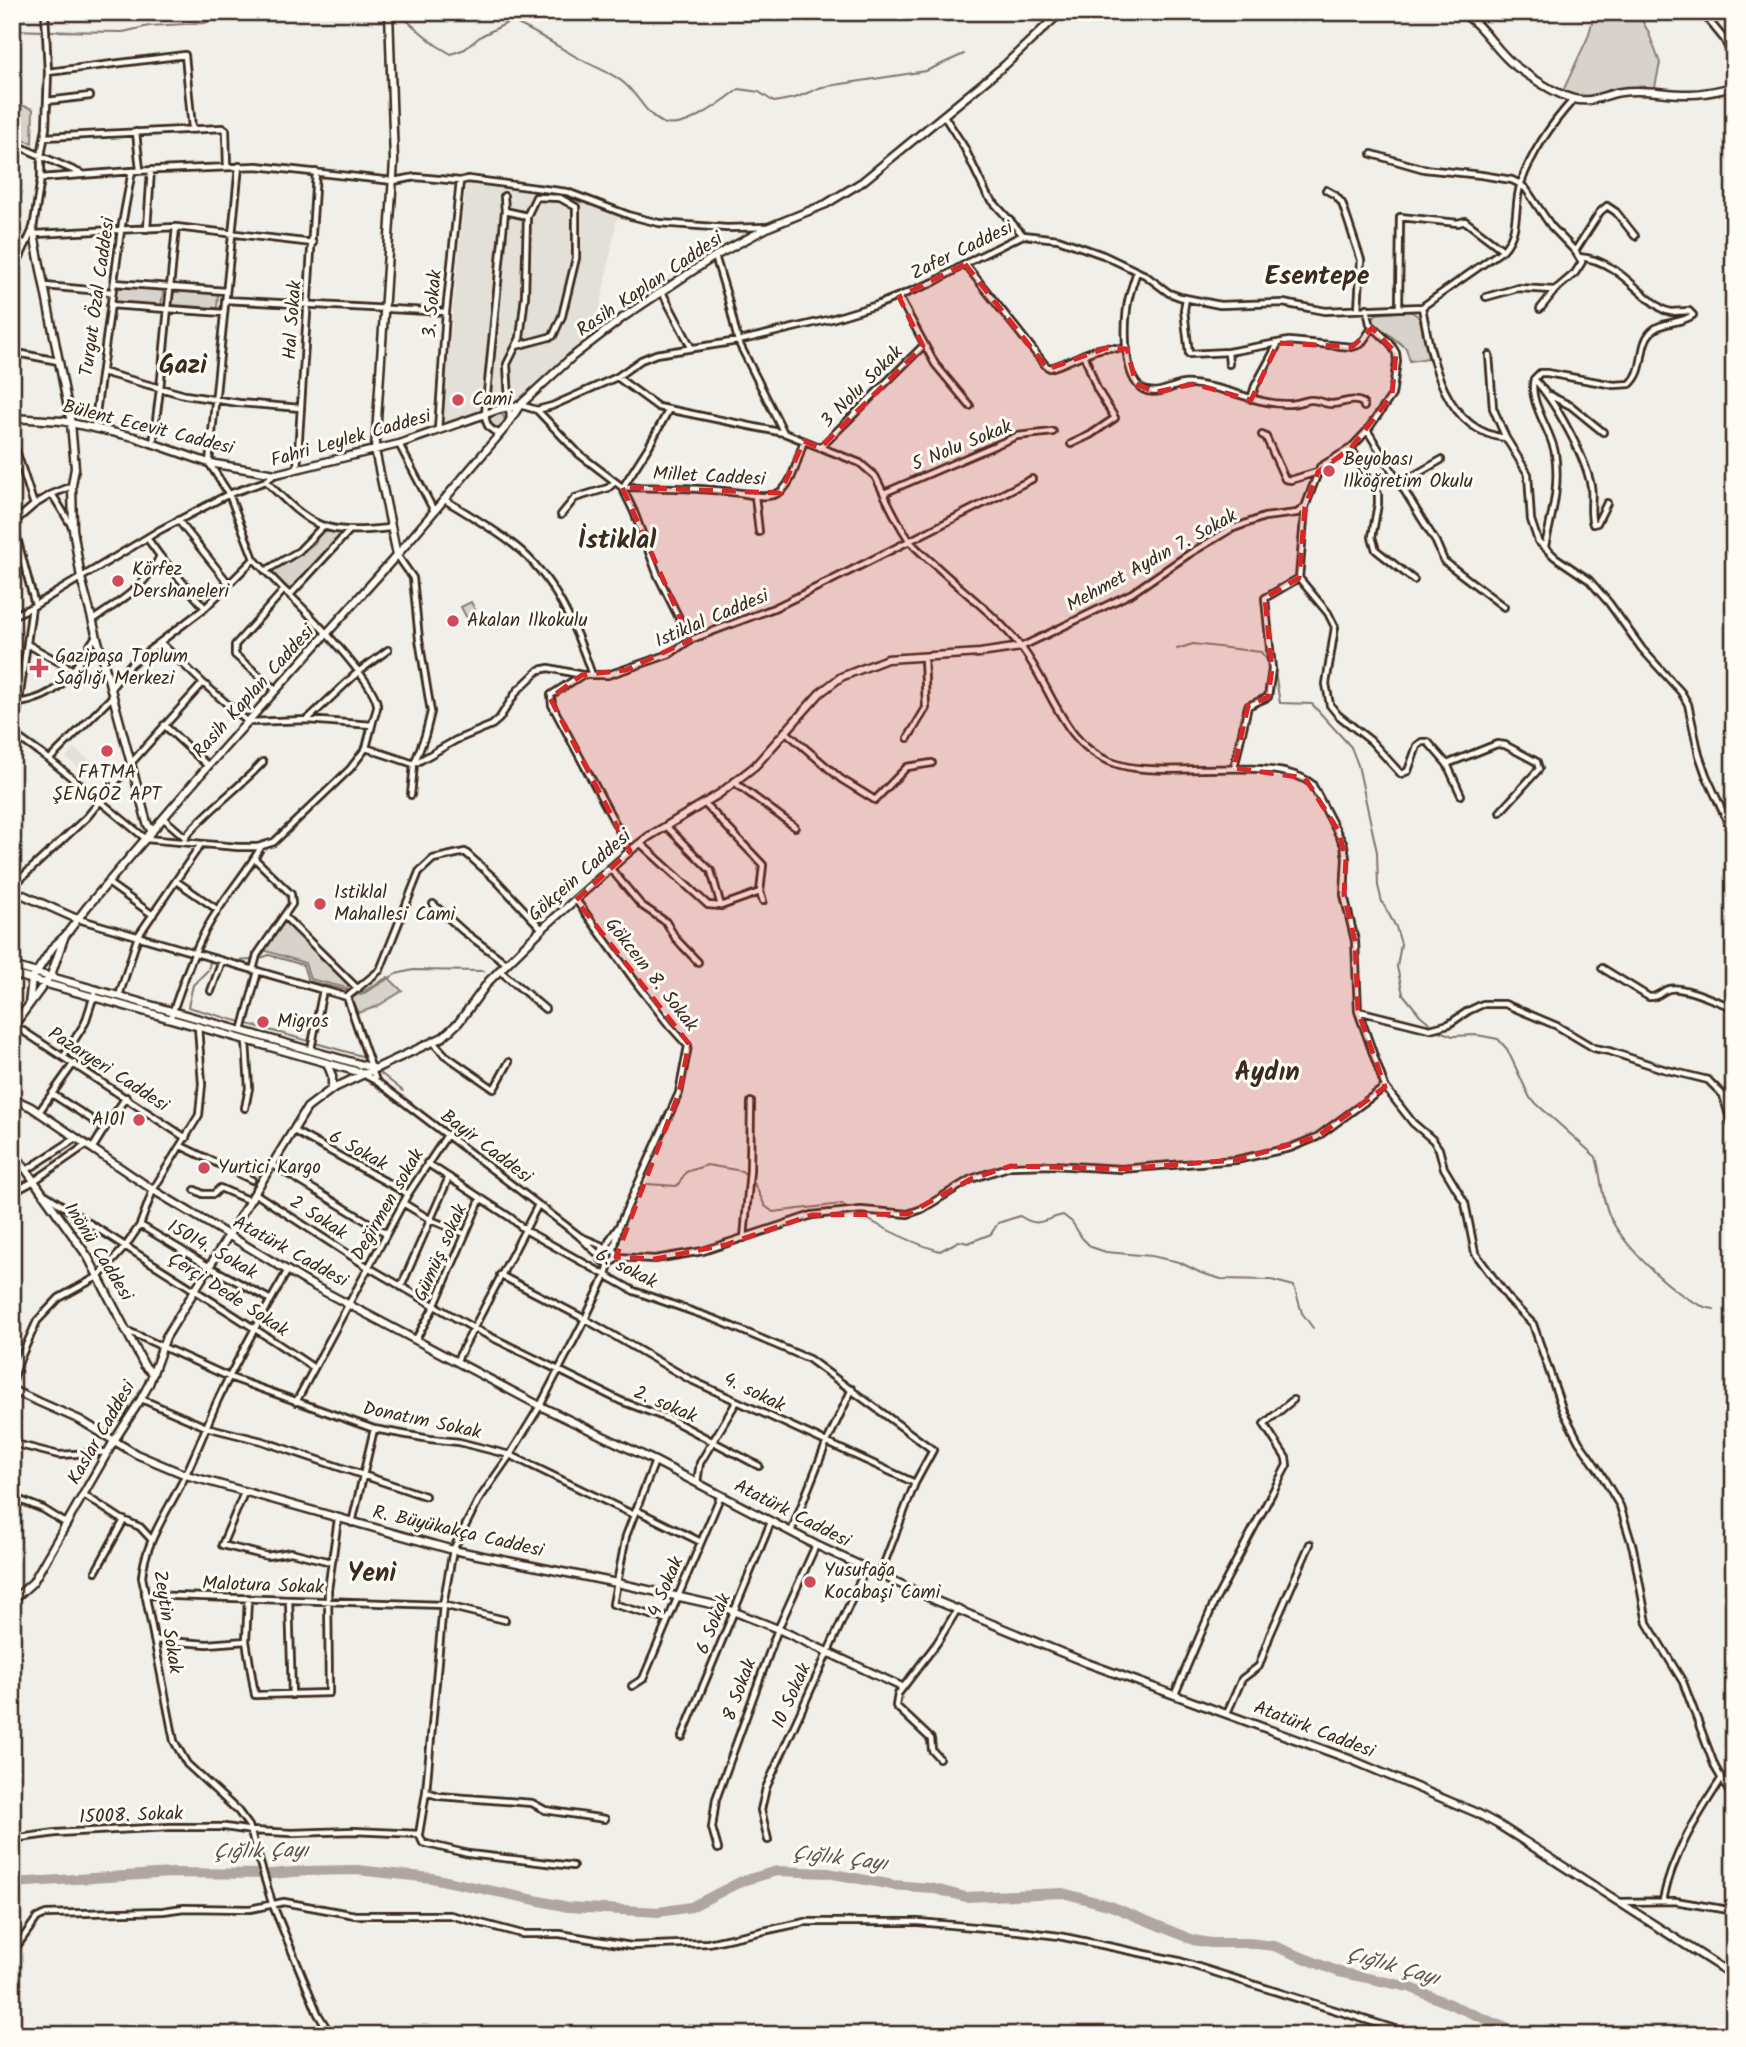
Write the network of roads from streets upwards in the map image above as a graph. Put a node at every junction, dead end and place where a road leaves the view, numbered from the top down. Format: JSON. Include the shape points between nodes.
{"nodes":[{"id":1,"x":45,"y":12,"type":"edge"},
{"id":2,"x":389,"y":12,"type":"edge"},
{"id":3,"x":1061,"y":12,"type":"edge"},
{"id":4,"x":1460,"y":12,"type":"edge"},
{"id":5,"x":1702,"y":12,"type":"edge"},
{"id":6,"x":1734,"y":59,"type":"edge"},
{"id":7,"x":48,"y":72,"type":"junction"},
{"id":8,"x":1734,"y":87,"type":"edge"},
{"id":9,"x":90,"y":96,"type":"dead end"},
{"id":10,"x":1574,"y":99,"type":"junction"},
{"id":11,"x":47,"y":101,"type":"junction"},
{"id":12,"x":944,"y":116,"type":"junction"},
{"id":13,"x":192,"y":128,"type":"junction"},
{"id":14,"x":136,"y":132,"type":"junction"},
{"id":15,"x":45,"y":137,"type":"junction"},
{"id":16,"x":12,"y":143,"type":"edge"},
{"id":17,"x":1372,"y":154,"type":"dead end"},
{"id":18,"x":41,"y":156,"type":"junction"},
{"id":19,"x":239,"y":166,"type":"junction"},
{"id":20,"x":227,"y":167,"type":"junction"},
{"id":21,"x":140,"y":170,"type":"junction"},
{"id":22,"x":151,"y":170,"type":"junction"},
{"id":23,"x":132,"y":171,"type":"junction"},
{"id":24,"x":316,"y":172,"type":"junction"},
{"id":25,"x":85,"y":175,"type":"junction"},
{"id":26,"x":41,"y":178,"type":"junction"},
{"id":27,"x":393,"y":181,"type":"junction"},
{"id":28,"x":460,"y":181,"type":"junction"},
{"id":29,"x":1520,"y":184,"type":"junction"},
{"id":30,"x":1326,"y":190,"type":"dead end"},
{"id":31,"x":504,"y":196,"type":"dead end"},
{"id":32,"x":505,"y":211,"type":"junction"},
{"id":33,"x":527,"y":216,"type":"junction"},
{"id":34,"x":176,"y":227,"type":"junction"},
{"id":35,"x":769,"y":227,"type":"junction"},
{"id":36,"x":147,"y":229,"type":"junction"},
{"id":37,"x":121,"y":230,"type":"junction"},
{"id":38,"x":34,"y":232,"type":"junction"},
{"id":39,"x":233,"y":233,"type":"junction"},
{"id":40,"x":1023,"y":235,"type":"junction"},
{"id":41,"x":1635,"y":236,"type":"dead end"},
{"id":42,"x":12,"y":237,"type":"edge"},
{"id":43,"x":313,"y":243,"type":"junction"},
{"id":44,"x":26,"y":244,"type":"junction"},
{"id":45,"x":1503,"y":250,"type":"junction"},
{"id":46,"x":1575,"y":251,"type":"junction"},
{"id":47,"x":715,"y":256,"type":"junction"},
{"id":48,"x":1580,"y":257,"type":"junction"},
{"id":49,"x":965,"y":264,"type":"junction"},
{"id":50,"x":1137,"y":271,"type":"junction"},
{"id":51,"x":12,"y":274,"type":"edge"},
{"id":52,"x":114,"y":283,"type":"junction"},
{"id":53,"x":45,"y":286,"type":"junction"},
{"id":54,"x":170,"y":286,"type":"junction"},
{"id":55,"x":1555,"y":290,"type":"junction"},
{"id":56,"x":226,"y":291,"type":"junction"},
{"id":57,"x":662,"y":291,"type":"junction"},
{"id":58,"x":113,"y":292,"type":"junction"},
{"id":59,"x":899,"y":297,"type":"junction"},
{"id":60,"x":1486,"y":297,"type":"dead end"},
{"id":61,"x":1186,"y":299,"type":"junction"},
{"id":62,"x":225,"y":300,"type":"junction"},
{"id":63,"x":307,"y":304,"type":"junction"},
{"id":64,"x":110,"y":305,"type":"junction"},
{"id":65,"x":1399,"y":307,"type":"junction"},
{"id":66,"x":1422,"y":307,"type":"junction"},
{"id":67,"x":1367,"y":308,"type":"junction"},
{"id":68,"x":167,"y":309,"type":"junction"},
{"id":69,"x":384,"y":309,"type":"junction"},
{"id":70,"x":1358,"y":309,"type":"junction"},
{"id":71,"x":1541,"y":309,"type":"dead end"},
{"id":72,"x":446,"y":312,"type":"junction"},
{"id":73,"x":224,"y":313,"type":"junction"},
{"id":74,"x":1372,"y":328,"type":"junction"},
{"id":75,"x":738,"y":341,"type":"junction"},
{"id":76,"x":1278,"y":343,"type":"junction"},
{"id":77,"x":515,"y":346,"type":"junction"},
{"id":78,"x":923,"y":346,"type":"junction"},
{"id":79,"x":691,"y":347,"type":"junction"},
{"id":80,"x":1127,"y":349,"type":"junction"},
{"id":81,"x":12,"y":352,"type":"edge"},
{"id":82,"x":1228,"y":352,"type":"junction"},
{"id":83,"x":1084,"y":354,"type":"junction"},
{"id":84,"x":1489,"y":355,"type":"dead end"},
{"id":85,"x":58,"y":361,"type":"junction"},
{"id":86,"x":1229,"y":365,"type":"dead end"},
{"id":87,"x":102,"y":372,"type":"junction"},
{"id":88,"x":617,"y":377,"type":"junction"},
{"id":89,"x":1534,"y":379,"type":"junction"},
{"id":90,"x":160,"y":389,"type":"junction"},
{"id":91,"x":1549,"y":394,"type":"junction"},
{"id":92,"x":1251,"y":399,"type":"junction"},
{"id":93,"x":216,"y":400,"type":"junction"},
{"id":94,"x":520,"y":405,"type":"junction"},
{"id":95,"x":970,"y":406,"type":"dead end"},
{"id":96,"x":508,"y":407,"type":"junction"},
{"id":97,"x":1364,"y":407,"type":"dead end"},
{"id":98,"x":301,"y":408,"type":"junction"},
{"id":99,"x":537,"y":410,"type":"junction"},
{"id":100,"x":668,"y":411,"type":"junction"},
{"id":101,"x":485,"y":414,"type":"junction"},
{"id":102,"x":12,"y":418,"type":"edge"},
{"id":103,"x":510,"y":420,"type":"junction"},
{"id":104,"x":71,"y":423,"type":"junction"},
{"id":105,"x":94,"y":428,"type":"junction"},
{"id":106,"x":438,"y":430,"type":"junction"},
{"id":107,"x":1367,"y":430,"type":"junction"},
{"id":108,"x":1053,"y":432,"type":"dead end"},
{"id":109,"x":1603,"y":432,"type":"dead end"},
{"id":110,"x":499,"y":433,"type":"junction"},
{"id":111,"x":783,"y":433,"type":"junction"},
{"id":112,"x":1262,"y":435,"type":"dead end"},
{"id":113,"x":12,"y":438,"type":"edge"},
{"id":114,"x":1506,"y":439,"type":"junction"},
{"id":115,"x":804,"y":441,"type":"junction"},
{"id":116,"x":399,"y":443,"type":"junction"},
{"id":117,"x":153,"y":444,"type":"junction"},
{"id":118,"x":1071,"y":444,"type":"dead end"},
{"id":119,"x":820,"y":448,"type":"junction"},
{"id":120,"x":1352,"y":448,"type":"junction"},
{"id":121,"x":375,"y":450,"type":"junction"},
{"id":122,"x":1441,"y":460,"type":"dead end"},
{"id":123,"x":209,"y":463,"type":"junction"},
{"id":124,"x":297,"y":470,"type":"junction"},
{"id":125,"x":1318,"y":472,"type":"junction"},
{"id":126,"x":276,"y":474,"type":"junction"},
{"id":127,"x":1032,"y":479,"type":"dead end"},
{"id":128,"x":266,"y":481,"type":"junction"},
{"id":129,"x":615,"y":482,"type":"junction"},
{"id":130,"x":1401,"y":483,"type":"junction"},
{"id":131,"x":72,"y":485,"type":"junction"},
{"id":132,"x":622,"y":488,"type":"junction"},
{"id":133,"x":52,"y":494,"type":"junction"},
{"id":134,"x":229,"y":494,"type":"junction"},
{"id":135,"x":884,"y":494,"type":"junction"},
{"id":136,"x":755,"y":496,"type":"junction"},
{"id":137,"x":445,"y":500,"type":"junction"},
{"id":138,"x":1607,"y":503,"type":"dead end"},
{"id":139,"x":34,"y":505,"type":"junction"},
{"id":140,"x":1305,"y":507,"type":"junction"},
{"id":141,"x":434,"y":511,"type":"junction"},
{"id":142,"x":561,"y":516,"type":"dead end"},
{"id":143,"x":178,"y":520,"type":"junction"},
{"id":144,"x":13,"y":523,"type":"edge"},
{"id":145,"x":322,"y":527,"type":"junction"},
{"id":146,"x":390,"y":528,"type":"junction"},
{"id":147,"x":73,"y":529,"type":"junction"},
{"id":148,"x":350,"y":530,"type":"junction"},
{"id":149,"x":759,"y":533,"type":"dead end"},
{"id":150,"x":147,"y":538,"type":"junction"},
{"id":151,"x":910,"y":542,"type":"junction"},
{"id":152,"x":1545,"y":547,"type":"junction"},
{"id":153,"x":397,"y":555,"type":"junction"},
{"id":154,"x":160,"y":556,"type":"junction"},
{"id":155,"x":254,"y":559,"type":"junction"},
{"id":156,"x":265,"y":571,"type":"junction"},
{"id":157,"x":81,"y":578,"type":"junction"},
{"id":158,"x":1299,"y":579,"type":"junction"},
{"id":159,"x":1414,"y":580,"type":"dead end"},
{"id":160,"x":229,"y":584,"type":"junction"},
{"id":161,"x":284,"y":590,"type":"junction"},
{"id":162,"x":290,"y":595,"type":"junction"},
{"id":163,"x":33,"y":606,"type":"junction"},
{"id":164,"x":1504,"y":607,"type":"dead end"},
{"id":165,"x":205,"y":608,"type":"junction"},
{"id":166,"x":12,"y":616,"type":"edge"},
{"id":167,"x":93,"y":620,"type":"junction"},
{"id":168,"x":328,"y":634,"type":"junction"},
{"id":169,"x":97,"y":635,"type":"junction"},
{"id":170,"x":690,"y":640,"type":"junction"},
{"id":171,"x":160,"y":642,"type":"junction"},
{"id":172,"x":27,"y":644,"type":"junction"},
{"id":173,"x":1021,"y":647,"type":"junction"},
{"id":174,"x":387,"y":650,"type":"dead end"},
{"id":175,"x":924,"y":656,"type":"junction"},
{"id":176,"x":73,"y":670,"type":"junction"},
{"id":177,"x":358,"y":671,"type":"junction"},
{"id":178,"x":582,"y":675,"type":"junction"},
{"id":179,"x":592,"y":675,"type":"junction"},
{"id":180,"x":203,"y":682,"type":"junction"},
{"id":181,"x":111,"y":688,"type":"junction"},
{"id":182,"x":277,"y":690,"type":"junction"},
{"id":183,"x":114,"y":696,"type":"junction"},
{"id":184,"x":19,"y":704,"type":"junction"},
{"id":185,"x":307,"y":720,"type":"junction"},
{"id":186,"x":248,"y":722,"type":"junction"},
{"id":187,"x":164,"y":725,"type":"junction"},
{"id":188,"x":372,"y":725,"type":"junction"},
{"id":189,"x":12,"y":727,"type":"edge"},
{"id":190,"x":785,"y":731,"type":"junction"},
{"id":191,"x":13,"y":735,"type":"edge"},
{"id":192,"x":908,"y":738,"type":"dead end"},
{"id":193,"x":366,"y":748,"type":"junction"},
{"id":194,"x":50,"y":760,"type":"junction"},
{"id":195,"x":132,"y":762,"type":"junction"},
{"id":196,"x":262,"y":762,"type":"dead end"},
{"id":197,"x":414,"y":764,"type":"junction"},
{"id":198,"x":932,"y":764,"type":"dead end"},
{"id":199,"x":1447,"y":764,"type":"junction"},
{"id":200,"x":208,"y":766,"type":"junction"},
{"id":201,"x":1234,"y":768,"type":"junction"},
{"id":202,"x":734,"y":782,"type":"junction"},
{"id":203,"x":411,"y":795,"type":"dead end"},
{"id":204,"x":1461,"y":795,"type":"dead end"},
{"id":205,"x":101,"y":801,"type":"junction"},
{"id":206,"x":704,"y":803,"type":"junction"},
{"id":207,"x":145,"y":809,"type":"junction"},
{"id":208,"x":1500,"y":812,"type":"dead end"},
{"id":209,"x":162,"y":819,"type":"junction"},
{"id":210,"x":666,"y":826,"type":"junction"},
{"id":211,"x":795,"y":827,"type":"dead end"},
{"id":212,"x":152,"y":832,"type":"junction"},
{"id":213,"x":1734,"y":836,"type":"edge"},
{"id":214,"x":146,"y":839,"type":"junction"},
{"id":215,"x":186,"y":839,"type":"junction"},
{"id":216,"x":640,"y":843,"type":"junction"},
{"id":217,"x":201,"y":844,"type":"junction"},
{"id":218,"x":261,"y":847,"type":"junction"},
{"id":219,"x":630,"y":851,"type":"junction"},
{"id":220,"x":255,"y":859,"type":"junction"},
{"id":221,"x":610,"y":868,"type":"junction"},
{"id":222,"x":176,"y":881,"type":"junction"},
{"id":223,"x":108,"y":883,"type":"junction"},
{"id":224,"x":13,"y":890,"type":"edge"},
{"id":225,"x":760,"y":892,"type":"junction"},
{"id":226,"x":576,"y":900,"type":"junction"},
{"id":227,"x":763,"y":901,"type":"dead end"},
{"id":228,"x":433,"y":904,"type":"dead end"},
{"id":229,"x":721,"y":906,"type":"junction"},
{"id":230,"x":218,"y":910,"type":"junction"},
{"id":231,"x":153,"y":915,"type":"junction"},
{"id":232,"x":284,"y":916,"type":"junction"},
{"id":233,"x":77,"y":919,"type":"junction"},
{"id":234,"x":542,"y":929,"type":"junction"},
{"id":235,"x":65,"y":936,"type":"junction"},
{"id":236,"x":138,"y":936,"type":"junction"},
{"id":237,"x":194,"y":953,"type":"junction"},
{"id":238,"x":222,"y":961,"type":"junction"},
{"id":239,"x":698,"y":962,"type":"dead end"},
{"id":240,"x":506,"y":963,"type":"junction"},
{"id":241,"x":12,"y":965,"type":"edge"},
{"id":242,"x":1602,"y":968,"type":"dead end"},
{"id":243,"x":499,"y":970,"type":"junction"},
{"id":244,"x":36,"y":971,"type":"junction"},
{"id":245,"x":256,"y":971,"type":"junction"},
{"id":246,"x":12,"y":974,"type":"edge"},
{"id":247,"x":51,"y":975,"type":"junction"},
{"id":248,"x":32,"y":979,"type":"junction"},
{"id":249,"x":45,"y":984,"type":"junction"},
{"id":250,"x":323,"y":990,"type":"junction"},
{"id":251,"x":355,"y":990,"type":"junction"},
{"id":252,"x":211,"y":991,"type":"dead end"},
{"id":253,"x":95,"y":993,"type":"junction"},
{"id":254,"x":119,"y":996,"type":"junction"},
{"id":255,"x":347,"y":997,"type":"junction"},
{"id":256,"x":29,"y":1003,"type":"junction"},
{"id":257,"x":1734,"y":1008,"type":"edge"},
{"id":258,"x":545,"y":1009,"type":"dead end"},
{"id":259,"x":173,"y":1011,"type":"junction"},
{"id":260,"x":1358,"y":1011,"type":"junction"},
{"id":261,"x":170,"y":1018,"type":"junction"},
{"id":262,"x":200,"y":1018,"type":"junction"},
{"id":263,"x":198,"y":1026,"type":"junction"},
{"id":264,"x":13,"y":1027,"type":"edge"},
{"id":265,"x":243,"y":1029,"type":"junction"},
{"id":266,"x":246,"y":1041,"type":"junction"},
{"id":267,"x":433,"y":1042,"type":"junction"},
{"id":268,"x":312,"y":1047,"type":"junction"},
{"id":269,"x":64,"y":1056,"type":"junction"},
{"id":270,"x":509,"y":1062,"type":"dead end"},
{"id":271,"x":74,"y":1063,"type":"junction"},
{"id":272,"x":327,"y":1063,"type":"junction"},
{"id":273,"x":373,"y":1068,"type":"junction"},
{"id":274,"x":363,"y":1074,"type":"junction"},
{"id":275,"x":376,"y":1081,"type":"junction"},
{"id":276,"x":1385,"y":1087,"type":"junction"},
{"id":277,"x":332,"y":1089,"type":"junction"},
{"id":278,"x":52,"y":1094,"type":"junction"},
{"id":279,"x":126,"y":1097,"type":"junction"},
{"id":280,"x":12,"y":1098,"type":"edge"},
{"id":281,"x":751,"y":1102,"type":"dead end"},
{"id":282,"x":244,"y":1108,"type":"dead end"},
{"id":283,"x":39,"y":1112,"type":"junction"},
{"id":284,"x":105,"y":1128,"type":"junction"},
{"id":285,"x":294,"y":1131,"type":"junction"},
{"id":286,"x":1734,"y":1132,"type":"edge"},
{"id":287,"x":447,"y":1135,"type":"junction"},
{"id":288,"x":76,"y":1138,"type":"junction"},
{"id":289,"x":186,"y":1138,"type":"junction"},
{"id":290,"x":181,"y":1146,"type":"junction"},
{"id":291,"x":89,"y":1147,"type":"junction"},
{"id":292,"x":12,"y":1150,"type":"edge"},
{"id":293,"x":427,"y":1163,"type":"junction"},
{"id":294,"x":273,"y":1165,"type":"junction"},
{"id":295,"x":27,"y":1170,"type":"junction"},
{"id":296,"x":449,"y":1177,"type":"junction"},
{"id":297,"x":252,"y":1180,"type":"dead end"},
{"id":298,"x":34,"y":1181,"type":"junction"},
{"id":299,"x":153,"y":1190,"type":"junction"},
{"id":300,"x":195,"y":1190,"type":"dead end"},
{"id":301,"x":42,"y":1192,"type":"junction"},
{"id":302,"x":12,"y":1193,"type":"edge"},
{"id":303,"x":256,"y":1194,"type":"junction"},
{"id":304,"x":408,"y":1194,"type":"junction"},
{"id":305,"x":481,"y":1198,"type":"junction"},
{"id":306,"x":251,"y":1202,"type":"junction"},
{"id":307,"x":403,"y":1203,"type":"junction"},
{"id":308,"x":538,"y":1205,"type":"junction"},
{"id":309,"x":431,"y":1220,"type":"junction"},
{"id":310,"x":140,"y":1225,"type":"junction"},
{"id":311,"x":620,"y":1226,"type":"junction"},
{"id":312,"x":525,"y":1230,"type":"junction"},
{"id":313,"x":386,"y":1233,"type":"junction"},
{"id":314,"x":465,"y":1234,"type":"junction"},
{"id":315,"x":578,"y":1235,"type":"junction"},
{"id":316,"x":228,"y":1236,"type":"junction"},
{"id":317,"x":744,"y":1238,"type":"junction"},
{"id":318,"x":125,"y":1247,"type":"junction"},
{"id":319,"x":606,"y":1247,"type":"junction"},
{"id":320,"x":614,"y":1249,"type":"junction"},
{"id":321,"x":600,"y":1255,"type":"junction"},
{"id":322,"x":616,"y":1257,"type":"junction"},
{"id":323,"x":609,"y":1263,"type":"junction"},
{"id":324,"x":208,"y":1266,"type":"junction"},
{"id":325,"x":368,"y":1267,"type":"junction"},
{"id":326,"x":288,"y":1270,"type":"junction"},
{"id":327,"x":500,"y":1275,"type":"junction"},
{"id":328,"x":606,"y":1275,"type":"junction"},
{"id":329,"x":99,"y":1276,"type":"junction"},
{"id":330,"x":401,"y":1287,"type":"junction"},
{"id":331,"x":194,"y":1289,"type":"junction"},
{"id":332,"x":271,"y":1300,"type":"junction"},
{"id":333,"x":348,"y":1303,"type":"junction"},
{"id":334,"x":434,"y":1307,"type":"junction"},
{"id":335,"x":585,"y":1319,"type":"junction"},
{"id":336,"x":255,"y":1328,"type":"junction"},
{"id":337,"x":473,"y":1328,"type":"junction"},
{"id":338,"x":127,"y":1331,"type":"junction"},
{"id":339,"x":416,"y":1339,"type":"junction"},
{"id":340,"x":161,"y":1348,"type":"junction"},
{"id":341,"x":457,"y":1360,"type":"junction"},
{"id":342,"x":314,"y":1368,"type":"junction"},
{"id":343,"x":559,"y":1370,"type":"junction"},
{"id":344,"x":153,"y":1374,"type":"junction"},
{"id":345,"x":229,"y":1377,"type":"junction"},
{"id":346,"x":12,"y":1383,"type":"edge"},
{"id":347,"x":852,"y":1389,"type":"junction"},
{"id":348,"x":12,"y":1390,"type":"edge"},
{"id":349,"x":141,"y":1399,"type":"junction"},
{"id":350,"x":737,"y":1401,"type":"junction"},
{"id":351,"x":1293,"y":1401,"type":"dead end"},
{"id":352,"x":296,"y":1402,"type":"junction"},
{"id":353,"x":540,"y":1406,"type":"junction"},
{"id":354,"x":206,"y":1427,"type":"junction"},
{"id":355,"x":374,"y":1429,"type":"junction"},
{"id":356,"x":114,"y":1441,"type":"junction"},
{"id":357,"x":712,"y":1441,"type":"junction"},
{"id":358,"x":12,"y":1443,"type":"edge"},
{"id":359,"x":826,"y":1444,"type":"junction"},
{"id":360,"x":108,"y":1451,"type":"junction"},
{"id":361,"x":510,"y":1455,"type":"junction"},
{"id":362,"x":655,"y":1461,"type":"junction"},
{"id":363,"x":759,"y":1466,"type":"dead end"},
{"id":364,"x":364,"y":1474,"type":"junction"},
{"id":365,"x":186,"y":1475,"type":"junction"},
{"id":366,"x":697,"y":1482,"type":"junction"},
{"id":367,"x":915,"y":1483,"type":"junction"},
{"id":368,"x":244,"y":1493,"type":"junction"},
{"id":369,"x":84,"y":1495,"type":"junction"},
{"id":370,"x":721,"y":1495,"type":"junction"},
{"id":371,"x":425,"y":1496,"type":"dead end"},
{"id":372,"x":12,"y":1497,"type":"edge"},
{"id":373,"x":635,"y":1513,"type":"junction"},
{"id":374,"x":338,"y":1519,"type":"junction"},
{"id":375,"x":124,"y":1520,"type":"junction"},
{"id":376,"x":771,"y":1522,"type":"junction"},
{"id":377,"x":352,"y":1523,"type":"junction"},
{"id":378,"x":67,"y":1524,"type":"junction"},
{"id":379,"x":791,"y":1532,"type":"junction"},
{"id":380,"x":152,"y":1540,"type":"junction"},
{"id":381,"x":701,"y":1542,"type":"junction"},
{"id":382,"x":1310,"y":1544,"type":"dead end"},
{"id":383,"x":816,"y":1545,"type":"junction"},
{"id":384,"x":453,"y":1550,"type":"junction"},
{"id":385,"x":331,"y":1562,"type":"junction"},
{"id":386,"x":866,"y":1568,"type":"junction"},
{"id":387,"x":96,"y":1571,"type":"dead end"},
{"id":388,"x":880,"y":1574,"type":"junction"},
{"id":389,"x":617,"y":1583,"type":"junction"},
{"id":390,"x":145,"y":1595,"type":"junction"},
{"id":391,"x":677,"y":1597,"type":"junction"},
{"id":392,"x":248,"y":1598,"type":"junction"},
{"id":393,"x":289,"y":1600,"type":"junction"},
{"id":394,"x":12,"y":1601,"type":"edge"},
{"id":395,"x":328,"y":1602,"type":"junction"},
{"id":396,"x":443,"y":1605,"type":"junction"},
{"id":397,"x":957,"y":1610,"type":"junction"},
{"id":398,"x":734,"y":1611,"type":"junction"},
{"id":399,"x":505,"y":1620,"type":"dead end"},
{"id":400,"x":668,"y":1620,"type":"junction"},
{"id":401,"x":778,"y":1629,"type":"junction"},
{"id":402,"x":155,"y":1640,"type":"junction"},
{"id":403,"x":246,"y":1641,"type":"junction"},
{"id":404,"x":827,"y":1652,"type":"junction"},
{"id":405,"x":632,"y":1686,"type":"dead end"},
{"id":406,"x":902,"y":1687,"type":"junction"},
{"id":407,"x":292,"y":1695,"type":"junction"},
{"id":408,"x":1175,"y":1695,"type":"junction"},
{"id":409,"x":1227,"y":1713,"type":"junction"},
{"id":410,"x":682,"y":1737,"type":"dead end"},
{"id":411,"x":939,"y":1758,"type":"dead end"},
{"id":412,"x":1721,"y":1778,"type":"junction"},
{"id":413,"x":426,"y":1792,"type":"junction"},
{"id":414,"x":1734,"y":1800,"type":"edge"},
{"id":415,"x":605,"y":1819,"type":"dead end"},
{"id":416,"x":252,"y":1831,"type":"junction"},
{"id":417,"x":419,"y":1835,"type":"junction"},
{"id":418,"x":12,"y":1839,"type":"edge"},
{"id":419,"x":768,"y":1840,"type":"dead end"},
{"id":420,"x":718,"y":1849,"type":"dead end"},
{"id":421,"x":573,"y":1866,"type":"dead end"},
{"id":422,"x":1663,"y":1900,"type":"junction"},
{"id":423,"x":1620,"y":1902,"type":"junction"},
{"id":424,"x":272,"y":1903,"type":"junction"},
{"id":425,"x":1734,"y":1911,"type":"edge"},
{"id":426,"x":12,"y":1953,"type":"edge"},
{"id":427,"x":1734,"y":1976,"type":"edge"},
{"id":428,"x":335,"y":2035,"type":"edge"},
{"id":429,"x":1414,"y":2035,"type":"edge"}],
"edges":[{"from":1,"to":7,"type":"street"},
{"from":2,"to":27,"type":"street"},
{"from":3,"to":12,"type":"street","name":"Rasih Kaplan Caddesi"},
{"from":4,"to":10,"type":"street","via":[[1477,24],[1506,59]]},
{"from":5,"to":6,"type":"street"},
{"from":7,"to":11,"type":"street"},
{"from":7,"to":13,"type":"street","via":[[185,55]]},
{"from":8,"to":10,"type":"street","via":[[1690,94],[1635,90],[1596,100]]},
{"from":9,"to":11,"type":"street"},
{"from":10,"to":29,"type":"street","via":[[1542,142]]},
{"from":11,"to":15,"type":"street"},
{"from":12,"to":35,"type":"street","name":"Rasih Kaplan Caddesi","via":[[846,194]]},
{"from":12,"to":40,"type":"street","via":[[987,195]]},
{"from":13,"to":14,"type":"street"},
{"from":13,"to":20,"type":"street","via":[[226,130]]},
{"from":14,"to":15,"type":"street"},
{"from":14,"to":21,"type":"street"},
{"from":15,"to":18,"type":"street"},
{"from":16,"to":18,"type":"street"},
{"from":17,"to":29,"type":"street","via":[[1424,169]]},
{"from":18,"to":25,"type":"street"},
{"from":18,"to":26,"type":"street"},
{"from":19,"to":20,"type":"street"},
{"from":19,"to":24,"type":"street"},
{"from":19,"to":39,"type":"street"},
{"from":20,"to":22,"type":"street"},
{"from":21,"to":22,"type":"street"},
{"from":21,"to":23,"type":"street"},
{"from":22,"to":36,"type":"street"},
{"from":23,"to":25,"type":"street"},
{"from":23,"to":37,"type":"street","name":"Turgut Özal Caddesi"},
{"from":24,"to":27,"type":"street"},
{"from":24,"to":43,"type":"street","name":"Hal Sokak"},
{"from":25,"to":26,"type":"street"},
{"from":26,"to":38,"type":"street"},
{"from":27,"to":28,"type":"street","via":[[416,177]]},
{"from":27,"to":69,"type":"street"},
{"from":28,"to":35,"type":"street","via":[[567,192],[659,223],[727,229]]},
{"from":28,"to":72,"type":"street","name":"3. Sokak"},
{"from":29,"to":45,"type":"street","via":[[1514,235]]},
{"from":29,"to":46,"type":"street"},
{"from":30,"to":70,"type":"street","via":[[1342,204],[1361,260]]},
{"from":31,"to":32,"type":"street"},
{"from":32,"to":33,"type":"street"},
{"from":32,"to":101,"type":"street"},
{"from":33,"to":77,"type":"street","via":[[525,296]]},
{"from":33,"to":77,"type":"street","via":[[536,197],[560,198],[576,206],[576,258],[553,336]]},
{"from":34,"to":36,"type":"street"},
{"from":34,"to":39,"type":"street"},
{"from":34,"to":54,"type":"street"},
{"from":35,"to":47,"type":"street","name":"Rasih Kaplan Caddesi"},
{"from":36,"to":37,"type":"street"},
{"from":37,"to":38,"type":"street"},
{"from":37,"to":52,"type":"street","name":"Turgut Özal Caddesi"},
{"from":38,"to":44,"type":"street"},
{"from":38,"to":53,"type":"street"},
{"from":39,"to":43,"type":"street"},
{"from":39,"to":56,"type":"street"},
{"from":40,"to":49,"type":"street","name":"Zafer Caddesi"},
{"from":40,"to":50,"type":"street","name":"Zafer Caddesi","via":[[1058,239]]},
{"from":41,"to":46,"type":"street","via":[[1607,206]]},
{"from":42,"to":44,"type":"street"},
{"from":43,"to":63,"type":"street","name":"Hal Sokak"},
{"from":44,"to":51,"type":"street"},
{"from":45,"to":65,"type":"street","via":[[1465,221],[1400,217]]},
{"from":45,"to":66,"type":"street"},
{"from":46,"to":48,"type":"street"},
{"from":47,"to":57,"type":"street","name":"Rasih Kaplan Caddesi"},
{"from":47,"to":75,"type":"street"},
{"from":48,"to":55,"type":"street","via":[[1580,267]]},
{"from":48,"to":89,"type":"street","via":[[1609,265],[1664,310],[1693,315],[1652,331],[1640,370],[1630,384],[1547,373]]},
{"from":49,"to":59,"type":"street","name":"Zafer Caddesi"},
{"from":49,"to":83,"type":"street","via":[[1046,366],[1059,366]]},
{"from":50,"to":61,"type":"street","name":"Zafer Caddesi"},
{"from":50,"to":80,"type":"street","via":[[1128,303]]},
{"from":52,"to":54,"type":"street"},
{"from":52,"to":58,"type":"street","name":"Turgut Özal Caddesi"},
{"from":53,"to":58,"type":"street"},
{"from":53,"to":85,"type":"street"},
{"from":54,"to":56,"type":"street"},
{"from":54,"to":68,"type":"street"},
{"from":55,"to":60,"type":"street","via":[[1518,288]]},
{"from":55,"to":71,"type":"street"},
{"from":56,"to":62,"type":"street"},
{"from":57,"to":79,"type":"street"},
{"from":57,"to":94,"type":"street","name":"Rasih Kaplan Caddesi","via":[[598,336]]},
{"from":58,"to":64,"type":"street","name":"Turgut Özal Caddesi"},
{"from":59,"to":75,"type":"street","name":"Zafer Caddesi"},
{"from":59,"to":78,"type":"street"},
{"from":61,"to":70,"type":"street","name":"Zafer Caddesi","via":[[1220,305],[1283,303],[1325,311]]},
{"from":61,"to":82,"type":"street","via":[[1189,354]]},
{"from":62,"to":63,"type":"street"},
{"from":62,"to":73,"type":"street"},
{"from":63,"to":69,"type":"street"},
{"from":63,"to":98,"type":"street","name":"Hal Sokak"},
{"from":64,"to":68,"type":"street"},
{"from":64,"to":87,"type":"street","name":"Turgut Özal Caddesi"},
{"from":65,"to":66,"type":"street","name":"Zafer Caddesi"},
{"from":65,"to":67,"type":"street","name":"Zafer Caddesi"},
{"from":66,"to":114,"type":"street","via":[[1432,361],[1448,398],[1479,430]]},
{"from":67,"to":70,"type":"street","name":"Zafer Caddesi"},
{"from":67,"to":74,"type":"street"},
{"from":68,"to":73,"type":"street"},
{"from":68,"to":90,"type":"street"},
{"from":69,"to":72,"type":"street"},
{"from":69,"to":121,"type":"street"},
{"from":72,"to":106,"type":"street","name":"3. Sokak"},
{"from":73,"to":93,"type":"street"},
{"from":74,"to":76,"type":"street","via":[[1352,347]]},
{"from":74,"to":107,"type":"street","via":[[1394,349],[1397,361],[1392,395]]},
{"from":75,"to":79,"type":"street","name":"Zafer Caddesi"},
{"from":75,"to":111,"type":"street"},
{"from":76,"to":82,"type":"street"},
{"from":76,"to":92,"type":"street"},
{"from":77,"to":96,"type":"street","via":[[507,363]]},
{"from":78,"to":95,"type":"street"},
{"from":78,"to":119,"type":"street","name":"3 Nolu Sokak"},
{"from":79,"to":88,"type":"street","name":"Zafer Caddesi","via":[[647,357]]},
{"from":80,"to":83,"type":"street"},
{"from":80,"to":92,"type":"street","via":[[1128,366],[1142,389],[1156,392],[1195,384]]},
{"from":81,"to":85,"type":"street"},
{"from":82,"to":86,"type":"street"},
{"from":83,"to":118,"type":"street","via":[[1097,389],[1115,418]]},
{"from":84,"to":114,"type":"street","via":[[1493,408]]},
{"from":85,"to":104,"type":"street"},
{"from":87,"to":90,"type":"street"},
{"from":87,"to":105,"type":"street","name":"Turgut Özal Caddesi"},
{"from":88,"to":99,"type":"street","name":"Zafer Caddesi"},
{"from":88,"to":100,"type":"street"},
{"from":89,"to":91,"type":"street"},
{"from":89,"to":152,"type":"street","via":[[1534,395],[1553,443],[1557,474]]},
{"from":90,"to":93,"type":"street"},
{"from":90,"to":117,"type":"street"},
{"from":91,"to":109,"type":"street"},
{"from":91,"to":138,"type":"street","via":[[1585,465],[1594,524]]},
{"from":92,"to":97,"type":"street","via":[[1290,404],[1354,400]]},
{"from":93,"to":98,"type":"street"},
{"from":93,"to":123,"type":"street"},
{"from":94,"to":96,"type":"street","name":"Fahri Leylek Caddesi"},
{"from":94,"to":99,"type":"street"},
{"from":94,"to":103,"type":"street","name":"Rasih Kaplan Caddesi"},
{"from":96,"to":101,"type":"street","name":"Fahri Leylek Caddesi"},
{"from":96,"to":103,"type":"street"},
{"from":98,"to":124,"type":"street","name":"Hal Sokak"},
{"from":99,"to":129,"type":"street","via":[[579,454]]},
{"from":100,"to":111,"type":"street"},
{"from":100,"to":132,"type":"street"},
{"from":101,"to":106,"type":"street","name":"Fahri Leylek Caddesi"},
{"from":101,"to":110,"type":"street","via":[[488,427]]},
{"from":102,"to":104,"type":"street","name":"Bülent Ecevit Caddesi"},
{"from":103,"to":110,"type":"street","name":"Rasih Kaplan Caddesi"},
{"from":104,"to":105,"type":"street","name":"Bülent Ecevit Caddesi"},
{"from":104,"to":131,"type":"street"},
{"from":105,"to":117,"type":"street","name":"Bülent Ecevit Caddesi"},
{"from":106,"to":116,"type":"street","name":"Fahri Leylek Caddesi"},
{"from":107,"to":120,"type":"street"},
{"from":107,"to":130,"type":"street"},
{"from":108,"to":135,"type":"street","name":"5 Nolu Sokak","via":[[1017,436]]},
{"from":110,"to":137,"type":"street","name":"Rasih Kaplan Caddesi"},
{"from":111,"to":115,"type":"street"},
{"from":112,"to":125,"type":"street","via":[[1285,479]]},
{"from":113,"to":139,"type":"street"},
{"from":114,"to":152,"type":"street","via":[[1528,474],[1534,531]]},
{"from":115,"to":119,"type":"street"},
{"from":115,"to":136,"type":"street","name":"Millet Caddesi","via":[[781,491]]},
{"from":116,"to":121,"type":"street","name":"Fahri Leylek Caddesi"},
{"from":116,"to":141,"type":"street"},
{"from":117,"to":123,"type":"street","name":"Bülent Ecevit Caddesi"},
{"from":119,"to":135,"type":"street","via":[[868,468]]},
{"from":120,"to":125,"type":"street","via":[[1323,464]]},
{"from":120,"to":159,"type":"street","via":[[1378,494],[1372,537],[1376,550]]},
{"from":121,"to":124,"type":"street","name":"Fahri Leylek Caddesi"},
{"from":121,"to":146,"type":"street"},
{"from":122,"to":130,"type":"street"},
{"from":123,"to":126,"type":"street","name":"Bülent Ecevit Caddesi"},
{"from":123,"to":134,"type":"street"},
{"from":124,"to":126,"type":"street","name":"Fahri Leylek Caddesi"},
{"from":125,"to":140,"type":"street"},
{"from":126,"to":128,"type":"street","name":"Fahri Leylek Caddesi"},
{"from":127,"to":151,"type":"street","name":"Istiklal Caddesi"},
{"from":128,"to":134,"type":"street","name":"Fahri Leylek Caddesi"},
{"from":128,"to":145,"type":"street","via":[[302,516]]},
{"from":129,"to":132,"type":"street"},
{"from":129,"to":142,"type":"street","via":[[575,498]]},
{"from":130,"to":164,"type":"street","via":[[1444,561]]},
{"from":131,"to":133,"type":"street"},
{"from":131,"to":147,"type":"street"},
{"from":132,"to":136,"type":"street","name":"Millet Caddesi","via":[[713,489]]},
{"from":132,"to":170,"type":"street"},
{"from":133,"to":139,"type":"street"},
{"from":133,"to":147,"type":"street"},
{"from":134,"to":143,"type":"street","name":"Fahri Leylek Caddesi"},
{"from":134,"to":155,"type":"street"},
{"from":135,"to":151,"type":"street"},
{"from":136,"to":149,"type":"street"},
{"from":137,"to":141,"type":"street","name":"Rasih Kaplan Caddesi"},
{"from":137,"to":179,"type":"street","via":[[515,546],[543,576],[564,609]]},
{"from":139,"to":144,"type":"street"},
{"from":140,"to":158,"type":"street"},
{"from":140,"to":173,"type":"street","name":"Mehmet Aydın 7. Sokak","via":[[1231,529],[1132,593]]},
{"from":141,"to":153,"type":"street","name":"Rasih Kaplan Caddesi"},
{"from":143,"to":150,"type":"street","name":"Fahri Leylek Caddesi"},
{"from":143,"to":160,"type":"street"},
{"from":144,"to":163,"type":"street"},
{"from":145,"to":148,"type":"street"},
{"from":145,"to":156,"type":"street","via":[[299,551]]},
{"from":146,"to":148,"type":"street"},
{"from":146,"to":153,"type":"street"},
{"from":147,"to":157,"type":"street"},
{"from":148,"to":162,"type":"street"},
{"from":150,"to":154,"type":"street"},
{"from":150,"to":157,"type":"street","name":"Fahri Leylek Caddesi"},
{"from":151,"to":170,"type":"street","name":"Istiklal Caddesi","via":[[774,608]]},
{"from":151,"to":173,"type":"street"},
{"from":152,"to":213,"type":"street","via":[[1589,580],[1681,692],[1706,775]]},
{"from":153,"to":168,"type":"street","name":"Rasih Kaplan Caddesi"},
{"from":153,"to":197,"type":"street","via":[[413,578],[431,712]]},
{"from":154,"to":165,"type":"street"},
{"from":154,"to":167,"type":"street","via":[[139,588]]},
{"from":155,"to":156,"type":"street"},
{"from":155,"to":160,"type":"street"},
{"from":156,"to":161,"type":"street"},
{"from":157,"to":163,"type":"street","name":"Fahri Leylek Caddesi"},
{"from":157,"to":167,"type":"street"},
{"from":158,"to":199,"type":"street","via":[[1335,627],[1326,684],[1334,711],[1366,736],[1398,773],[1408,771],[1417,746],[1425,742]]},
{"from":158,"to":201,"type":"street","via":[[1265,598],[1272,660],[1268,697],[1248,706]]},
{"from":160,"to":165,"type":"street"},
{"from":161,"to":162,"type":"street"},
{"from":161,"to":182,"type":"street","via":[[233,650]]},
{"from":162,"to":168,"type":"street"},
{"from":163,"to":166,"type":"street","name":"Fahri Leylek Caddesi"},
{"from":163,"to":172,"type":"street"},
{"from":165,"to":171,"type":"street"},
{"from":167,"to":169,"type":"street"},
{"from":168,"to":177,"type":"street"},
{"from":168,"to":182,"type":"street","name":"Rasih Kaplan Caddesi"},
{"from":169,"to":176,"type":"street"},
{"from":169,"to":181,"type":"street"},
{"from":170,"to":179,"type":"street","name":"Istiklal Caddesi","via":[[670,654],[626,670]]},
{"from":171,"to":180,"type":"street"},
{"from":171,"to":181,"type":"street","via":[[131,664]]},
{"from":172,"to":176,"type":"street"},
{"from":172,"to":184,"type":"street"},
{"from":173,"to":175,"type":"street","name":"Gökçein Caddesi"},
{"from":173,"to":201,"type":"street","via":[[1070,732],[1107,761],[1144,770]]},
{"from":174,"to":177,"type":"street"},
{"from":175,"to":190,"type":"street","name":"Gökçein Caddesi","via":[[887,659],[841,677],[820,692]]},
{"from":175,"to":192,"type":"street","via":[[926,708]]},
{"from":176,"to":184,"type":"street","via":[[49,696]]},
{"from":177,"to":185,"type":"street"},
{"from":177,"to":188,"type":"street","via":[[376,700]]},
{"from":178,"to":179,"type":"street","name":"Istiklal Caddesi"},
{"from":178,"to":197,"type":"street","name":"Istiklal Caddesi","via":[[539,670],[516,691],[492,725]]},
{"from":178,"to":219,"type":"street","via":[[551,695],[552,705]]},
{"from":180,"to":186,"type":"street"},
{"from":180,"to":187,"type":"street"},
{"from":181,"to":183,"type":"street"},
{"from":182,"to":186,"type":"street","name":"Rasih Kaplan Caddesi"},
{"from":183,"to":194,"type":"street"},
{"from":183,"to":195,"type":"street"},
{"from":184,"to":189,"type":"street"},
{"from":185,"to":186,"type":"street"},
{"from":185,"to":188,"type":"street"},
{"from":186,"to":200,"type":"street","name":"Rasih Kaplan Caddesi"},
{"from":187,"to":195,"type":"street"},
{"from":187,"to":200,"type":"street"},
{"from":188,"to":193,"type":"street"},
{"from":190,"to":198,"type":"street","via":[[841,779],[875,800],[907,768]]},
{"from":190,"to":202,"type":"street","name":"Gökçein Caddesi"},
{"from":191,"to":194,"type":"street"},
{"from":193,"to":197,"type":"street"},
{"from":193,"to":218,"type":"street","via":[[274,842]]},
{"from":194,"to":205,"type":"street"},
{"from":195,"to":205,"type":"street"},
{"from":195,"to":207,"type":"street"},
{"from":196,"to":215,"type":"street","via":[[204,815]]},
{"from":197,"to":203,"type":"street"},
{"from":199,"to":204,"type":"street"},
{"from":199,"to":208,"type":"street","via":[[1497,744],[1537,762],[1539,769]]},
{"from":200,"to":209,"type":"street","name":"Rasih Kaplan Caddesi"},
{"from":201,"to":260,"type":"street","via":[[1281,771],[1305,778],[1338,830],[1346,858],[1344,895],[1355,941]]},
{"from":202,"to":206,"type":"street","name":"Gökçein Caddesi"},
{"from":202,"to":211,"type":"street"},
{"from":205,"to":214,"type":"street"},
{"from":205,"to":224,"type":"street"},
{"from":206,"to":210,"type":"street","name":"Gökçein Caddesi"},
{"from":206,"to":225,"type":"street","via":[[763,864]]},
{"from":207,"to":209,"type":"street"},
{"from":207,"to":212,"type":"street"},
{"from":209,"to":212,"type":"street","name":"Rasih Kaplan Caddesi"},
{"from":209,"to":215,"type":"street"},
{"from":210,"to":216,"type":"street","name":"Gökçein Caddesi"},
{"from":210,"to":229,"type":"street","via":[[711,871]]},
{"from":212,"to":214,"type":"street","name":"Rasih Kaplan Caddesi"},
{"from":214,"to":215,"type":"street"},
{"from":214,"to":223,"type":"street","name":"Rasih Kaplan Caddesi"},
{"from":215,"to":217,"type":"street"},
{"from":216,"to":219,"type":"street","name":"Gökçein Caddesi"},
{"from":216,"to":229,"type":"street","via":[[702,901]]},
{"from":217,"to":218,"type":"street"},
{"from":217,"to":222,"type":"street"},
{"from":218,"to":220,"type":"street"},
{"from":219,"to":221,"type":"street","name":"Gökçein Caddesi"},
{"from":220,"to":230,"type":"street"},
{"from":220,"to":232,"type":"street","via":[[291,894],[292,904]]},
{"from":221,"to":226,"type":"street","name":"Gökçein Caddesi"},
{"from":221,"to":239,"type":"street","via":[[641,905],[666,922]]},
{"from":222,"to":230,"type":"street"},
{"from":222,"to":231,"type":"street"},
{"from":223,"to":231,"type":"street"},
{"from":223,"to":233,"type":"street","name":"Rasih Kaplan Caddesi"},
{"from":224,"to":233,"type":"street"},
{"from":225,"to":227,"type":"street"},
{"from":225,"to":229,"type":"street"},
{"from":226,"to":234,"type":"street","name":"Gökçein Caddesi"},
{"from":226,"to":311,"type":"street","name":"Gökceın 8. Sokak","via":[[688,1046],[679,1093]]},
{"from":228,"to":240,"type":"street"},
{"from":230,"to":237,"type":"street"},
{"from":231,"to":236,"type":"street"},
{"from":232,"to":245,"type":"street","via":[[257,954]]},
{"from":232,"to":251,"type":"street"},
{"from":233,"to":235,"type":"street","name":"Rasih Kaplan Caddesi"},
{"from":233,"to":236,"type":"street"},
{"from":234,"to":240,"type":"street","name":"Gökçein Caddesi"},
{"from":234,"to":251,"type":"street","via":[[464,852],[433,859],[419,872],[380,970]]},
{"from":235,"to":244,"type":"street","name":"Rasih Kaplan Caddesi"},
{"from":235,"to":247,"type":"street","name":"Rasih Kaplan Caddesi"},
{"from":236,"to":237,"type":"street"},
{"from":236,"to":254,"type":"street"},
{"from":237,"to":238,"type":"street"},
{"from":237,"to":259,"type":"street"},
{"from":238,"to":245,"type":"street"},
{"from":238,"to":252,"type":"street"},
{"from":240,"to":243,"type":"street","name":"Gökçein Caddesi"},
{"from":241,"to":244,"type":"street"},
{"from":242,"to":257,"type":"street","via":[[1649,997],[1682,989]]},
{"from":243,"to":258,"type":"street"},
{"from":243,"to":267,"type":"street","name":"Gökçein Caddesi","via":[[459,1022]]},
{"from":244,"to":247,"type":"street"},
{"from":244,"to":248,"type":"street","name":"Rasih Kaplan Caddesi"},
{"from":245,"to":250,"type":"street"},
{"from":245,"to":265,"type":"street"},
{"from":246,"to":248,"type":"street"},
{"from":247,"to":249,"type":"street","name":"Rasih Kaplan Caddesi"},
{"from":247,"to":253,"type":"street"},
{"from":248,"to":249,"type":"street"},
{"from":248,"to":256,"type":"street","name":"Rasih Kaplan Caddesi"},
{"from":249,"to":253,"type":"street"},
{"from":249,"to":256,"type":"street","name":"Rasih Kaplan Caddesi"},
{"from":250,"to":255,"type":"street"},
{"from":250,"to":268,"type":"street"},
{"from":251,"to":255,"type":"street"},
{"from":253,"to":254,"type":"street"},
{"from":253,"to":261,"type":"street"},
{"from":253,"to":269,"type":"street","via":[[85,1023]]},
{"from":254,"to":259,"type":"street"},
{"from":255,"to":273,"type":"street"},
{"from":256,"to":264,"type":"street","name":"Rasih Kaplan Caddesi"},
{"from":259,"to":261,"type":"street"},
{"from":259,"to":262,"type":"street"},
{"from":260,"to":276,"type":"street"},
{"from":260,"to":286,"type":"street","via":[[1433,1028],[1483,1004],[1505,1004],[1594,1048],[1708,1080],[1723,1096]]},
{"from":261,"to":263,"type":"street"},
{"from":262,"to":263,"type":"street"},
{"from":262,"to":265,"type":"street"},
{"from":263,"to":266,"type":"street"},
{"from":263,"to":289,"type":"street","via":[[200,1105]]},
{"from":264,"to":269,"type":"street","name":"Pazaryeri Caddesi"},
{"from":265,"to":268,"type":"street"},
{"from":266,"to":272,"type":"street"},
{"from":266,"to":282,"type":"street","via":[[249,1088]]},
{"from":267,"to":270,"type":"street","via":[[494,1089]]},
{"from":267,"to":273,"type":"street","name":"Gökçein Caddesi"},
{"from":268,"to":273,"type":"street"},
{"from":269,"to":271,"type":"street","name":"Pazaryeri Caddesi"},
{"from":271,"to":278,"type":"street"},
{"from":271,"to":279,"type":"street","name":"Pazaryeri Caddesi"},
{"from":272,"to":274,"type":"street"},
{"from":272,"to":277,"type":"street"},
{"from":273,"to":274,"type":"street","name":"Gökçein Caddesi"},
{"from":273,"to":275,"type":"street"},
{"from":274,"to":275,"type":"street","name":"Bayir Caddesi"},
{"from":274,"to":277,"type":"street","name":"Gökçein Caddesi"},
{"from":275,"to":287,"type":"street","name":"Bayir Caddesi"},
{"from":276,"to":317,"type":"street","via":[[1317,1137],[1236,1160],[1121,1169],[1011,1166],[971,1179],[908,1214],[861,1210],[812,1215]]},
{"from":276,"to":412,"type":"street","via":[[1439,1149],[1444,1168],[1465,1203],[1475,1254],[1533,1324],[1563,1411],[1620,1506],[1647,1623],[1691,1699]]},
{"from":277,"to":285,"type":"street","name":"Gökçein Caddesi","via":[[307,1108]]},
{"from":278,"to":283,"type":"street"},
{"from":278,"to":284,"type":"street"},
{"from":279,"to":284,"type":"street"},
{"from":279,"to":289,"type":"street","name":"Pazaryeri Caddesi"},
{"from":280,"to":283,"type":"street","name":"Atatürk Caddesi"},
{"from":281,"to":317,"type":"street"},
{"from":283,"to":288,"type":"street","name":"Atatürk Caddesi"},
{"from":284,"to":291,"type":"street"},
{"from":285,"to":294,"type":"street","name":"Gökçein Caddesi"},
{"from":285,"to":304,"type":"street","name":"6 Sokak"},
{"from":287,"to":293,"type":"street","name":"Değirmen sokak"},
{"from":287,"to":308,"type":"street","name":"Bayir Caddesi"},
{"from":288,"to":291,"type":"street","name":"Atatürk Caddesi"},
{"from":288,"to":295,"type":"street"},
{"from":289,"to":290,"type":"street"},
{"from":290,"to":297,"type":"street"},
{"from":290,"to":299,"type":"street"},
{"from":291,"to":298,"type":"street"},
{"from":291,"to":299,"type":"street","name":"Atatürk Caddesi"},
{"from":292,"to":295,"type":"street","name":"Inönü Caddesi"},
{"from":293,"to":296,"type":"street","name":"Gümüş sokak"},
{"from":293,"to":304,"type":"street","name":"Değirmen sokak"},
{"from":294,"to":303,"type":"street","name":"Gökçein Caddesi"},
{"from":294,"to":313,"type":"street"},
{"from":295,"to":298,"type":"street","name":"Inönü Caddesi"},
{"from":296,"to":305,"type":"street","name":"Gümüş sokak"},
{"from":296,"to":309,"type":"street"},
{"from":298,"to":301,"type":"street","name":"Inönü Caddesi"},
{"from":298,"to":302,"type":"street"},
{"from":299,"to":310,"type":"street"},
{"from":299,"to":316,"type":"street","name":"Atatürk Caddesi"},
{"from":300,"to":306,"type":"street","via":[[214,1194],[220,1188]]},
{"from":301,"to":318,"type":"street","name":"Çerçi Dede Sokak"},
{"from":301,"to":329,"type":"street","name":"Inönü Caddesi"},
{"from":303,"to":306,"type":"street","name":"Gökçein Caddesi"},
{"from":303,"to":325,"type":"street","name":"2 Sokak"},
{"from":304,"to":307,"type":"street","name":"Değirmen sokak"},
{"from":305,"to":312,"type":"street","name":"6. sokak"},
{"from":305,"to":314,"type":"street","name":"Gümüş sokak"},
{"from":306,"to":316,"type":"street","name":"Gökçein Caddesi"},
{"from":307,"to":309,"type":"street"},
{"from":307,"to":313,"type":"street","name":"Değirmen sokak"},
{"from":308,"to":312,"type":"street"},
{"from":308,"to":315,"type":"street","name":"Bayir Caddesi"},
{"from":309,"to":314,"type":"street"},
{"from":309,"to":330,"type":"street"},
{"from":310,"to":318,"type":"street"},
{"from":310,"to":324,"type":"street","name":"15014. Sokak"},
{"from":311,"to":319,"type":"street","name":"Gökceın 8. Sokak"},
{"from":311,"to":320,"type":"street","name":"Gökceın 8. Sokak"},
{"from":312,"to":327,"type":"street"},
{"from":312,"to":328,"type":"street","name":"6. sokak"},
{"from":313,"to":325,"type":"street","name":"Değirmen sokak"},
{"from":314,"to":334,"type":"street","name":"Gümüş sokak"},
{"from":315,"to":319,"type":"street","name":"Bayir Caddesi"},
{"from":315,"to":321,"type":"street","name":"Bayir Caddesi"},
{"from":316,"to":324,"type":"street","name":"Kaslar Caddesi"},
{"from":316,"to":326,"type":"street","name":"Atatürk Caddesi"},
{"from":317,"to":322,"type":"street","via":[[664,1258]]},
{"from":318,"to":329,"type":"street"},
{"from":318,"to":331,"type":"street","name":"Çerçi Dede Sokak"},
{"from":319,"to":320,"type":"street"},
{"from":319,"to":321,"type":"street"},
{"from":320,"to":322,"type":"street"},
{"from":321,"to":323,"type":"street"},
{"from":322,"to":323,"type":"street"},
{"from":323,"to":328,"type":"street"},
{"from":324,"to":331,"type":"street","name":"Kaslar Caddesi"},
{"from":324,"to":332,"type":"street","name":"15014. Sokak"},
{"from":325,"to":330,"type":"street","name":"2 Sokak"},
{"from":325,"to":333,"type":"street","name":"Değirmen sokak"},
{"from":326,"to":332,"type":"street","name":"Zeytin Sokak"},
{"from":326,"to":333,"type":"street","name":"Atatürk Caddesi"},
{"from":327,"to":335,"type":"street","name":"4. sokak"},
{"from":327,"to":337,"type":"street"},
{"from":328,"to":335,"type":"street"},
{"from":328,"to":347,"type":"street","name":"6. sokak","via":[[651,1298],[771,1341],[809,1359]]},
{"from":329,"to":338,"type":"street","name":"Inönü Caddesi"},
{"from":329,"to":346,"type":"street","via":[[44,1311],[31,1331]]},
{"from":330,"to":334,"type":"street","name":"2 Sokak"},
{"from":331,"to":336,"type":"street","name":"Çerçi Dede Sokak"},
{"from":331,"to":340,"type":"street","name":"Kaslar Caddesi"},
{"from":332,"to":336,"type":"street","name":"Zeytin Sokak"},
{"from":333,"to":339,"type":"street","name":"Atatürk Caddesi"},
{"from":333,"to":342,"type":"street","name":"Değirmen sokak"},
{"from":334,"to":337,"type":"street","name":"2 Sokak"},
{"from":334,"to":339,"type":"street","name":"Gümüş sokak"},
{"from":335,"to":343,"type":"street"},
{"from":335,"to":350,"type":"street","name":"4. sokak"},
{"from":336,"to":342,"type":"street","name":"Çerçi Dede Sokak"},
{"from":336,"to":345,"type":"street","name":"Zeytin Sokak"},
{"from":337,"to":341,"type":"street"},
{"from":337,"to":343,"type":"street","name":"2. sokak"},
{"from":338,"to":340,"type":"street","name":"Donatım Sokak"},
{"from":338,"to":344,"type":"street","name":"Inönü Caddesi"},
{"from":339,"to":341,"type":"street","name":"Atatürk Caddesi"},
{"from":340,"to":344,"type":"street","name":"Kaslar Caddesi"},
{"from":340,"to":345,"type":"street","name":"Donatım Sokak"},
{"from":341,"to":353,"type":"street","name":"Atatürk Caddesi"},
{"from":342,"to":352,"type":"street","name":"Değirmen sokak"},
{"from":343,"to":353,"type":"street"},
{"from":343,"to":357,"type":"street","name":"2. sokak"},
{"from":344,"to":349,"type":"street","name":"Kaslar Caddesi"},
{"from":345,"to":352,"type":"street","name":"Donatım Sokak"},
{"from":345,"to":354,"type":"street","name":"Zeytin Sokak"},
{"from":347,"to":359,"type":"street"},
{"from":347,"to":367,"type":"street","name":"6. sokak","via":[[933,1450]]},
{"from":348,"to":356,"type":"street","name":"R. Büyükakça Caddesi","via":[[80,1420]]},
{"from":349,"to":354,"type":"street"},
{"from":349,"to":356,"type":"street","name":"Kaslar Caddesi"},
{"from":350,"to":357,"type":"street"},
{"from":350,"to":359,"type":"street","name":"4. sokak"},
{"from":351,"to":408,"type":"street","via":[[1264,1424],[1287,1465],[1214,1603]]},
{"from":352,"to":355,"type":"street","name":"Donatım Sokak"},
{"from":353,"to":361,"type":"street"},
{"from":353,"to":362,"type":"street","name":"Atatürk Caddesi"},
{"from":354,"to":364,"type":"street"},
{"from":354,"to":365,"type":"street","name":"Zeytin Sokak"},
{"from":355,"to":361,"type":"street","name":"Donatım Sokak"},
{"from":355,"to":364,"type":"street"},
{"from":356,"to":360,"type":"street","name":"Kaslar Caddesi"},
{"from":356,"to":365,"type":"street","name":"R. Büyükakça Caddesi"},
{"from":357,"to":363,"type":"street","name":"2. sokak"},
{"from":357,"to":366,"type":"street","via":[[700,1463]]},
{"from":358,"to":360,"type":"street","via":[[59,1455]]},
{"from":359,"to":367,"type":"street","name":"4. sokak"},
{"from":359,"to":379,"type":"street"},
{"from":360,"to":369,"type":"street","name":"Kaslar Caddesi"},
{"from":361,"to":373,"type":"street","name":"Donatım Sokak"},
{"from":361,"to":384,"type":"street","via":[[478,1501]]},
{"from":362,"to":366,"type":"street","name":"Atatürk Caddesi"},
{"from":362,"to":373,"type":"street"},
{"from":364,"to":371,"type":"street"},
{"from":364,"to":377,"type":"street"},
{"from":365,"to":368,"type":"street","name":"R. Büyükakça Caddesi"},
{"from":365,"to":380,"type":"street","name":"Zeytin Sokak"},
{"from":366,"to":370,"type":"street","name":"Atatürk Caddesi"},
{"from":367,"to":388,"type":"street"},
{"from":368,"to":374,"type":"street","name":"R. Büyükakça Caddesi"},
{"from":368,"to":385,"type":"street","via":[[222,1545],[267,1556],[291,1552]]},
{"from":369,"to":375,"type":"street"},
{"from":369,"to":378,"type":"street","name":"Kaslar Caddesi"},
{"from":370,"to":376,"type":"street","name":"Atatürk Caddesi"},
{"from":370,"to":381,"type":"street","name":"4 Sokak"},
{"from":372,"to":378,"type":"street"},
{"from":373,"to":381,"type":"street","name":"Donatım Sokak"},
{"from":373,"to":389,"type":"street"},
{"from":374,"to":377,"type":"street","name":"R. Büyükakça Caddesi"},
{"from":374,"to":385,"type":"street"},
{"from":375,"to":380,"type":"street","via":[[141,1527]]},
{"from":375,"to":387,"type":"street"},
{"from":376,"to":379,"type":"street","name":"Atatürk Caddesi"},
{"from":376,"to":398,"type":"street","name":"6 Sokak"},
{"from":377,"to":384,"type":"street","name":"R. Büyükakça Caddesi"},
{"from":378,"to":394,"type":"street","name":"Kaslar Caddesi","via":[[33,1582]]},
{"from":379,"to":383,"type":"street","name":"Atatürk Caddesi"},
{"from":380,"to":390,"type":"street","name":"Zeytin Sokak","via":[[143,1568]]},
{"from":381,"to":391,"type":"street","name":"4 Sokak"},
{"from":382,"to":409,"type":"street","via":[[1259,1666],[1242,1679]]},
{"from":383,"to":386,"type":"street","name":"Atatürk Caddesi"},
{"from":383,"to":401,"type":"street","name":"8 Sokak"},
{"from":384,"to":389,"type":"street","name":"R. Büyükakça Caddesi"},
{"from":384,"to":396,"type":"street"},
{"from":385,"to":395,"type":"street"},
{"from":386,"to":388,"type":"street","name":"Atatürk Caddesi"},
{"from":386,"to":404,"type":"street","name":"10 Sokak"},
{"from":388,"to":397,"type":"street","name":"Atatürk Caddesi"},
{"from":389,"to":391,"type":"street","name":"R. Büyükakça Caddesi"},
{"from":389,"to":400,"type":"street","via":[[613,1604]]},
{"from":390,"to":392,"type":"street","name":"Malotura Sokak"},
{"from":390,"to":402,"type":"street","name":"Zeytin Sokak"},
{"from":391,"to":398,"type":"street","name":"R. Büyükakça Caddesi"},
{"from":391,"to":400,"type":"street","name":"4 Sokak"},
{"from":392,"to":393,"type":"street","name":"Malotura Sokak"},
{"from":392,"to":403,"type":"street"},
{"from":393,"to":395,"type":"street","name":"Malotura Sokak"},
{"from":393,"to":407,"type":"street"},
{"from":395,"to":396,"type":"street","name":"Malotura Sokak"},
{"from":395,"to":407,"type":"street","via":[[330,1693]]},
{"from":396,"to":399,"type":"street","name":"Malotura Sokak"},
{"from":396,"to":413,"type":"street"},
{"from":397,"to":406,"type":"street"},
{"from":397,"to":408,"type":"street","name":"Atatürk Caddesi"},
{"from":398,"to":401,"type":"street","name":"R. Büyükakça Caddesi"},
{"from":398,"to":410,"type":"street","name":"6 Sokak"},
{"from":400,"to":405,"type":"street","name":"4 Sokak","via":[[643,1679]]},
{"from":401,"to":404,"type":"street","name":"R. Büyükakça Caddesi"},
{"from":401,"to":420,"type":"street","name":"8 Sokak","via":[[716,1799],[712,1828]]},
{"from":402,"to":403,"type":"street"},
{"from":402,"to":416,"type":"street","name":"Zeytin Sokak","via":[[174,1741],[187,1764],[238,1811]]},
{"from":403,"to":407,"type":"street","via":[[255,1695]]},
{"from":404,"to":406,"type":"street","name":"R. Büyükakça Caddesi"},
{"from":404,"to":419,"type":"street","name":"10 Sokak","via":[[763,1799]]},
{"from":406,"to":411,"type":"street","via":[[897,1706],[931,1739]]},
{"from":408,"to":409,"type":"street","name":"Atatürk Caddesi"},
{"from":409,"to":423,"type":"street","name":"Atatürk Caddesi","via":[[1477,1813]]},
{"from":412,"to":414,"type":"street"},
{"from":412,"to":422,"type":"street","via":[[1668,1875]]},
{"from":413,"to":415,"type":"street","via":[[532,1803],[545,1810]]},
{"from":413,"to":417,"type":"street"},
{"from":416,"to":417,"type":"street","name":"15008. Sokak"},
{"from":416,"to":418,"type":"street","name":"15008. Sokak","via":[[117,1828]]},
{"from":416,"to":424,"type":"street","name":"Zeytin Sokak"},
{"from":417,"to":421,"type":"street","via":[[423,1843],[469,1853]]},
{"from":422,"to":423,"type":"street"},
{"from":422,"to":425,"type":"street"},
{"from":423,"to":427,"type":"street","name":"Atatürk Caddesi"},
{"from":424,"to":426,"type":"street","via":[[250,1909],[46,1914],[33,1922]]},
{"from":424,"to":428,"type":"street","name":"Zeytin Sokak","via":[[318,2014]]},
{"from":424,"to":429,"type":"street","via":[[291,1902],[368,1916],[450,1915],[522,1934],[560,1934],[631,1946],[708,1943],[805,1923],[918,1922],[1019,1931],[1179,1961]]}]}
